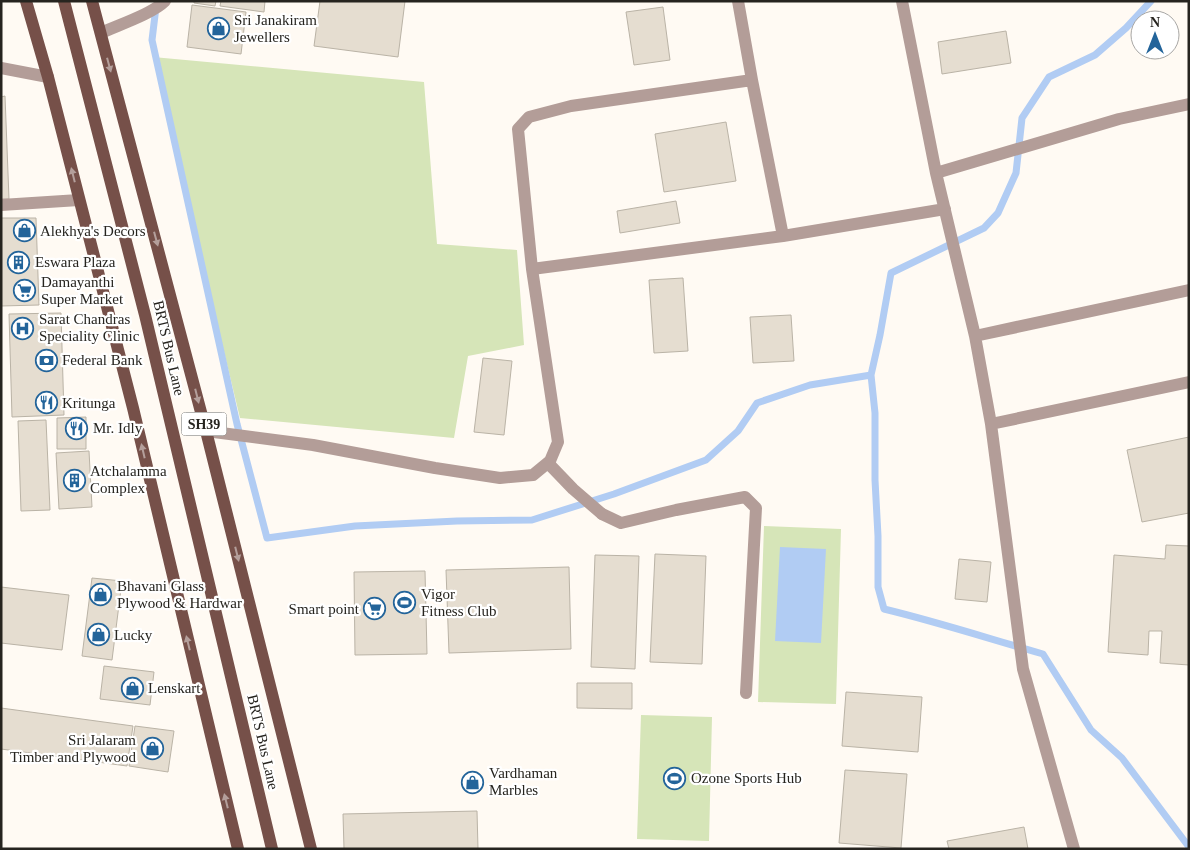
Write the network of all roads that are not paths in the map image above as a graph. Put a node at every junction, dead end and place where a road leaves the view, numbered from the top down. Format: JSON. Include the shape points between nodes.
{"nodes":[{"id":1,"x":26,"y":1,"type":"edge"},
{"id":2,"x":64,"y":1,"type":"edge"},
{"id":3,"x":92,"y":1,"type":"edge"},
{"id":4,"x":738,"y":1,"type":"edge"},
{"id":5,"x":902,"y":1,"type":"edge"},
{"id":6,"x":164,"y":3,"type":"edge"},
{"id":7,"x":101,"y":33,"type":"junction"},
{"id":8,"x":1,"y":68,"type":"edge"},
{"id":9,"x":48,"y":77,"type":"junction"},
{"id":10,"x":752,"y":80,"type":"junction"},
{"id":11,"x":1189,"y":104,"type":"edge"},
{"id":12,"x":936,"y":172,"type":"junction"},
{"id":13,"x":79,"y":200,"type":"junction"},
{"id":14,"x":1,"y":205,"type":"edge"},
{"id":15,"x":945,"y":209,"type":"junction"},
{"id":16,"x":783,"y":236,"type":"junction"},
{"id":17,"x":532,"y":270,"type":"junction"},
{"id":18,"x":1189,"y":290,"type":"edge"},
{"id":19,"x":975,"y":336,"type":"junction"},
{"id":20,"x":1189,"y":382,"type":"edge"},
{"id":21,"x":991,"y":424,"type":"junction"},
{"id":22,"x":206,"y":431,"type":"junction"},
{"id":23,"x":548,"y":463,"type":"junction"},
{"id":24,"x":746,"y":693,"type":"dead end"},
{"id":25,"x":238,"y":849,"type":"edge"},
{"id":26,"x":272,"y":849,"type":"edge"},
{"id":27,"x":310,"y":849,"type":"edge"},
{"id":28,"x":1074,"y":849,"type":"edge"}],
"edges":[{"from":1,"to":9,"type":"main road"},
{"from":2,"to":26,"type":"main road","name":"BRTS Bus Lane","via":[[145,315]]},
{"from":3,"to":7,"type":"main road","number":"SH39"},
{"from":4,"to":10,"type":"street"},
{"from":5,"to":12,"type":"street"},
{"from":6,"to":7,"type":"street"},
{"from":7,"to":22,"type":"main road","number":"SH39","one_way":true},
{"from":8,"to":9,"type":"street"},
{"from":13,"to":9,"type":"main road","one_way":true},
{"from":10,"to":16,"type":"street"},
{"from":10,"to":17,"type":"street","via":[[571,106],[530,117],[518,130]]},
{"from":11,"to":12,"type":"street","via":[[1118,119]]},
{"from":12,"to":15,"type":"street"},
{"from":13,"to":14,"type":"street"},
{"from":25,"to":13,"type":"main road","one_way":true,"via":[[133,408]]},
{"from":15,"to":16,"type":"street"},
{"from":15,"to":19,"type":"street"},
{"from":16,"to":17,"type":"street"},
{"from":17,"to":23,"type":"street","via":[[558,442]]},
{"from":18,"to":19,"type":"street"},
{"from":19,"to":21,"type":"street"},
{"from":20,"to":21,"type":"street"},
{"from":21,"to":28,"type":"street","via":[[1022,664]]},
{"from":22,"to":23,"type":"street","via":[[313,445],[500,478],[533,475]]},
{"from":22,"to":27,"type":"main road","number":"SH39","one_way":true},
{"from":23,"to":24,"type":"street","via":[[602,514],[620,523],[745,497],[756,508]]}]}
